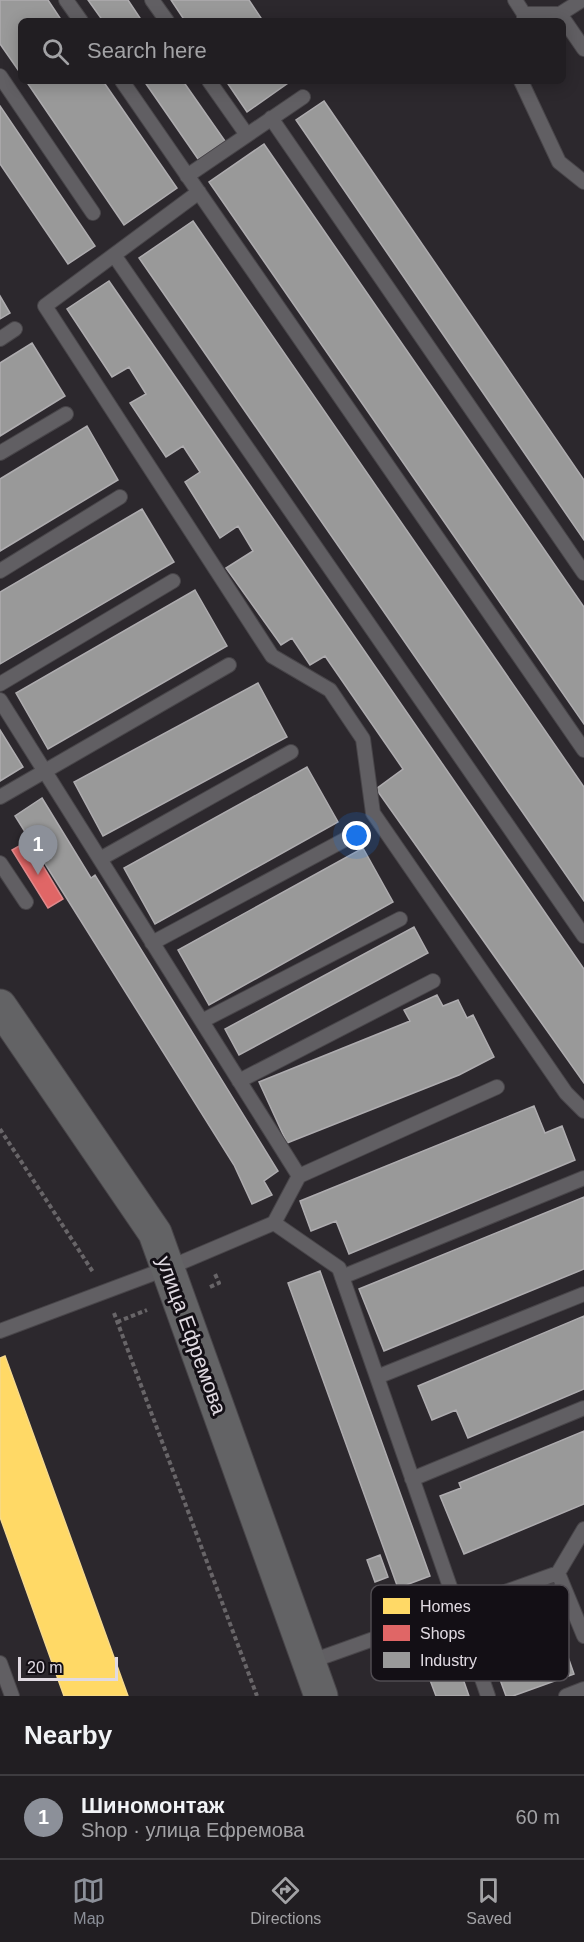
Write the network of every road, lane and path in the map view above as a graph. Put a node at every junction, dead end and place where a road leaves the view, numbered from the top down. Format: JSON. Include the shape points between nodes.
{"nodes":[{"id":1,"x":66,"y":0,"type":"edge"},
{"id":2,"x":152,"y":0,"type":"edge"},
{"id":3,"x":515,"y":0,"type":"edge"},
{"id":4,"x":582,"y":0,"type":"edge"},
{"id":5,"x":560,"y":14,"type":"junction"},
{"id":6,"x":79,"y":18,"type":"edge"},
{"id":7,"x":165,"y":18,"type":"edge"},
{"id":8,"x":524,"y":18,"type":"edge"},
{"id":9,"x":563,"y":18,"type":"edge"},
{"id":10,"x":566,"y":23,"type":"edge"},
{"id":11,"x":584,"y":49,"type":"edge"},
{"id":12,"x":0,"y":76,"type":"edge"},
{"id":13,"x":124,"y":84,"type":"edge"},
{"id":14,"x":211,"y":84,"type":"edge"},
{"id":15,"x":522,"y":84,"type":"edge"},
{"id":16,"x":303,"y":96,"type":"dead end"},
{"id":17,"x":271,"y":118,"type":"junction"},
{"id":18,"x":246,"y":135,"type":"junction"},
{"id":19,"x":187,"y":176,"type":"junction"},
{"id":20,"x":584,"y":182,"type":"edge"},
{"id":21,"x":199,"y":192,"type":"junction"},
{"id":22,"x":93,"y":213,"type":"dead end"},
{"id":23,"x":114,"y":255,"type":"junction"},
{"id":24,"x":15,"y":329,"type":"dead end"},
{"id":25,"x":0,"y":339,"type":"edge"},
{"id":26,"x":66,"y":414,"type":"dead end"},
{"id":27,"x":0,"y":453,"type":"edge"},
{"id":28,"x":120,"y":497,"type":"dead end"},
{"id":29,"x":0,"y":571,"type":"edge"},
{"id":30,"x":584,"y":573,"type":"edge"},
{"id":31,"x":174,"y":581,"type":"dead end"},
{"id":32,"x":229,"y":665,"type":"dead end"},
{"id":33,"x":0,"y":684,"type":"edge"},
{"id":34,"x":0,"y":700,"type":"edge"},
{"id":35,"x":584,"y":750,"type":"edge"},
{"id":36,"x":291,"y":752,"type":"dead end"},
{"id":37,"x":44,"y":772,"type":"junction"},
{"id":38,"x":0,"y":797,"type":"edge"},
{"id":39,"x":346,"y":839,"type":"dead end"},
{"id":40,"x":100,"y":859,"type":"junction"},
{"id":41,"x":0,"y":863,"type":"edge"},
{"id":42,"x":26,"y":902,"type":"dead end"},
{"id":43,"x":400,"y":919,"type":"dead end"},
{"id":44,"x":584,"y":936,"type":"edge"},
{"id":45,"x":152,"y":943,"type":"junction"},
{"id":46,"x":433,"y":981,"type":"dead end"},
{"id":47,"x":0,"y":1006,"type":"edge"},
{"id":48,"x":202,"y":1021,"type":"junction"},
{"id":49,"x":239,"y":1081,"type":"junction"},
{"id":50,"x":497,"y":1087,"type":"dead end"},
{"id":51,"x":584,"y":1111,"type":"edge"},
{"id":52,"x":0,"y":1129,"type":"edge"},
{"id":53,"x":299,"y":1176,"type":"junction"},
{"id":54,"x":584,"y":1178,"type":"edge"},
{"id":55,"x":274,"y":1223,"type":"junction"},
{"id":56,"x":168,"y":1268,"type":"junction"},
{"id":57,"x":342,"y":1277,"type":"junction"},
{"id":58,"x":105,"y":1292,"type":"junction"},
{"id":59,"x":584,"y":1294,"type":"edge"},
{"id":60,"x":0,"y":1331,"type":"edge"},
{"id":61,"x":377,"y":1377,"type":"junction"},
{"id":62,"x":584,"y":1408,"type":"edge"},
{"id":63,"x":412,"y":1479,"type":"junction"},
{"id":64,"x":584,"y":1529,"type":"edge"},
{"id":65,"x":558,"y":1573,"type":"junction"},
{"id":66,"x":449,"y":1585,"type":"edge"},
{"id":67,"x":524,"y":1585,"type":"edge"},
{"id":68,"x":563,"y":1585,"type":"edge"},
{"id":69,"x":569,"y":1600,"type":"edge"},
{"id":70,"x":584,"y":1636,"type":"edge"},
{"id":71,"x":371,"y":1640,"type":"edge"},
{"id":72,"x":309,"y":1662,"type":"junction"},
{"id":73,"x":0,"y":1663,"type":"edge"},
{"id":74,"x":483,"y":1681,"type":"edge"},
{"id":75,"x":584,"y":1689,"type":"edge"},
{"id":76,"x":12,"y":1696,"type":"edge"},
{"id":77,"x":257,"y":1696,"type":"edge"},
{"id":78,"x":321,"y":1696,"type":"edge"},
{"id":79,"x":489,"y":1696,"type":"edge"},
{"id":80,"x":566,"y":1696,"type":"edge"}],
"edges":[{"from":1,"to":6,"type":"lane"},
{"from":2,"to":7,"type":"lane"},
{"from":3,"to":8,"type":"lane"},
{"from":4,"to":5,"type":"lane"},
{"from":5,"to":8,"type":"lane"},
{"from":5,"to":9,"type":"lane"},
{"from":10,"to":11,"type":"lane"},
{"from":12,"to":22,"type":"lane"},
{"from":13,"to":19,"type":"lane"},
{"from":14,"to":18,"type":"lane"},
{"from":15,"to":20,"type":"lane","via":[[559,162]]},
{"from":16,"to":17,"type":"lane"},
{"from":17,"to":18,"type":"lane"},
{"from":17,"to":30,"type":"lane"},
{"from":18,"to":19,"type":"lane"},
{"from":19,"to":21,"type":"lane"},
{"from":21,"to":23,"type":"lane"},
{"from":21,"to":35,"type":"lane"},
{"from":23,"to":44,"type":"lane"},
{"from":23,"to":51,"type":"lane","via":[[45,306],[272,656],[330,690],[363,739],[373,813],[566,1093]]},
{"from":24,"to":25,"type":"lane"},
{"from":26,"to":27,"type":"lane"},
{"from":28,"to":29,"type":"lane"},
{"from":31,"to":33,"type":"lane"},
{"from":32,"to":37,"type":"lane"},
{"from":34,"to":37,"type":"lane"},
{"from":36,"to":40,"type":"lane"},
{"from":37,"to":38,"type":"lane"},
{"from":37,"to":40,"type":"lane"},
{"from":39,"to":45,"type":"lane"},
{"from":40,"to":45,"type":"lane"},
{"from":41,"to":42,"type":"lane"},
{"from":43,"to":48,"type":"lane"},
{"from":45,"to":48,"type":"lane"},
{"from":46,"to":49,"type":"lane"},
{"from":47,"to":56,"type":"street","name":"улица Ефремова","via":[[155,1233]]},
{"from":48,"to":49,"type":"lane"},
{"from":49,"to":53,"type":"lane"},
{"from":50,"to":53,"type":"lane"},
{"from":52,"to":58,"type":"path"},
{"from":53,"to":55,"type":"lane"},
{"from":54,"to":57,"type":"lane"},
{"from":55,"to":56,"type":"lane"},
{"from":55,"to":57,"type":"lane","via":[[339,1268]]},
{"from":56,"to":58,"type":"lane"},
{"from":56,"to":72,"type":"street","name":"улица Ефремова"},
{"from":57,"to":61,"type":"lane"},
{"from":58,"to":60,"type":"lane"},
{"from":58,"to":77,"type":"path"},
{"from":59,"to":61,"type":"lane"},
{"from":61,"to":63,"type":"lane"},
{"from":62,"to":63,"type":"lane"},
{"from":63,"to":66,"type":"lane"},
{"from":64,"to":65,"type":"lane"},
{"from":65,"to":67,"type":"lane"},
{"from":65,"to":68,"type":"lane"},
{"from":69,"to":70,"type":"lane"},
{"from":71,"to":72,"type":"lane"},
{"from":72,"to":78,"type":"street","name":"улица Ефремова"},
{"from":73,"to":76,"type":"lane"},
{"from":74,"to":79,"type":"lane"},
{"from":75,"to":80,"type":"lane"}]}
